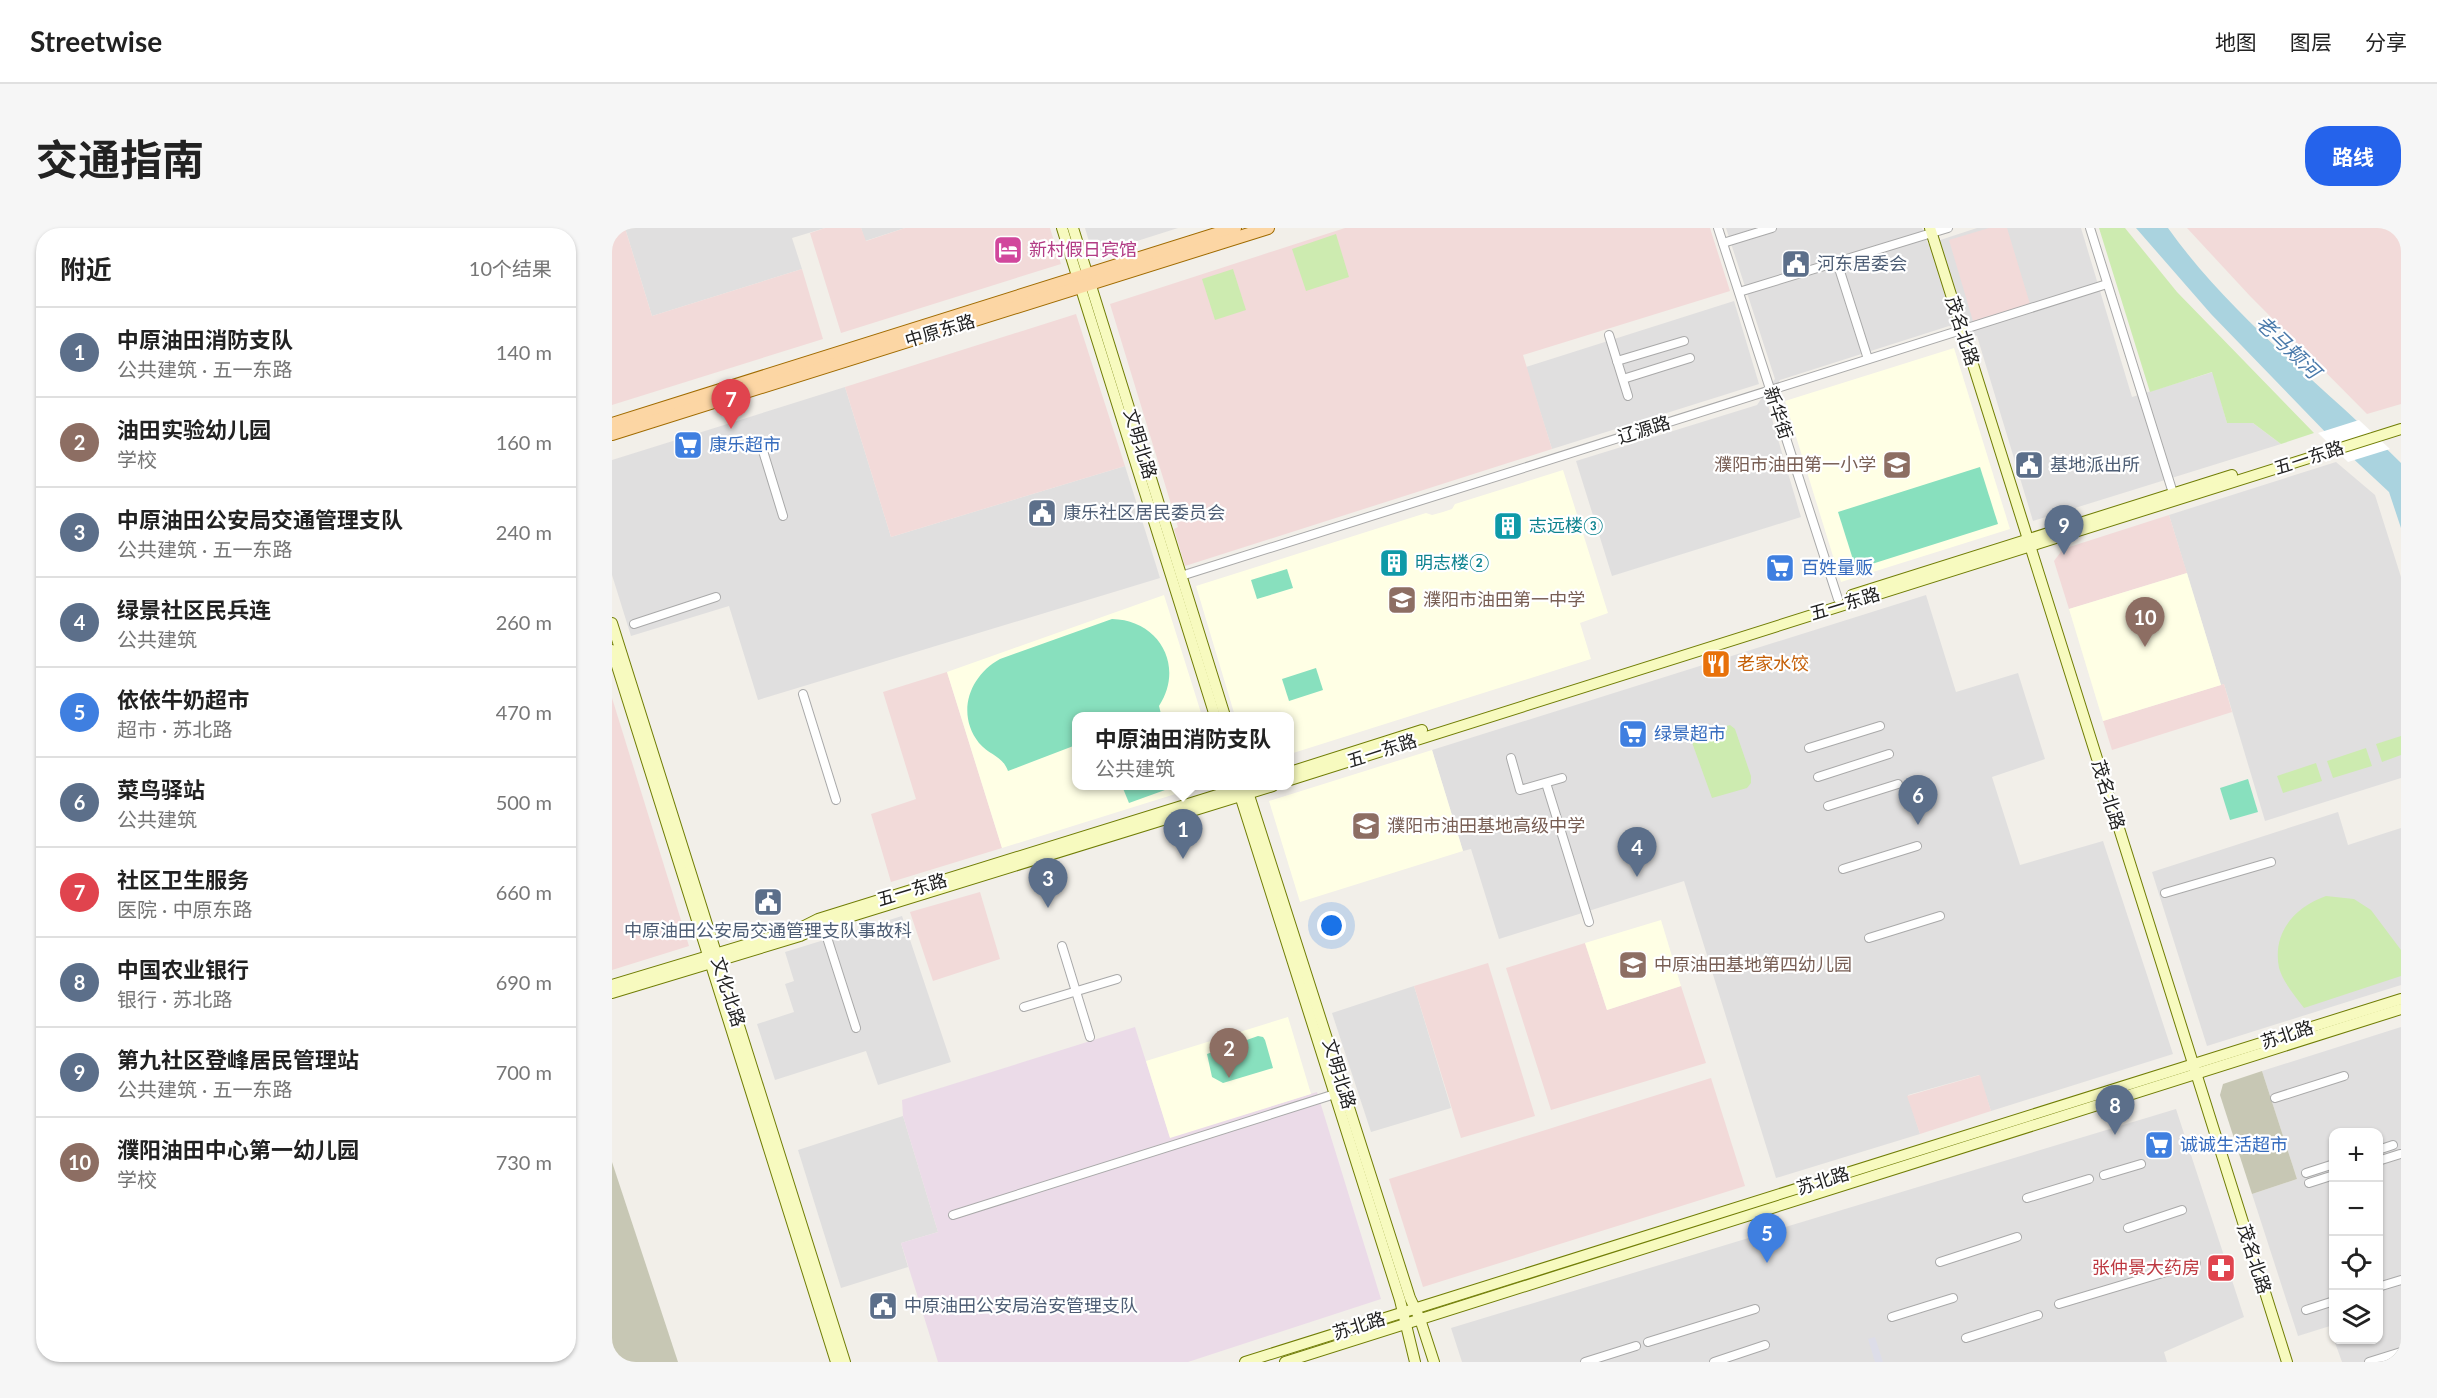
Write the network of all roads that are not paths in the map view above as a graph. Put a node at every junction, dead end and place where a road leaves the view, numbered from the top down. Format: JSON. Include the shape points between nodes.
{"nodes":[{"id":1,"x":1062,"y":228,"type":"edge"},
{"id":2,"x":1073,"y":228,"type":"edge"},
{"id":3,"x":1235,"y":228,"type":"edge"},
{"id":4,"x":1268,"y":228,"type":"edge"},
{"id":5,"x":1718,"y":228,"type":"edge"},
{"id":6,"x":1772,"y":228,"type":"edge"},
{"id":7,"x":1948,"y":228,"type":"edge"},
{"id":8,"x":2090,"y":228,"type":"edge"},
{"id":9,"x":1930,"y":231,"type":"edge"},
{"id":10,"x":1723,"y":243,"type":"junction"},
{"id":11,"x":1838,"y":262,"type":"junction"},
{"id":12,"x":1084,"y":280,"type":"junction"},
{"id":13,"x":2107,"y":284,"type":"junction"},
{"id":14,"x":1739,"y":292,"type":"junction"},
{"id":15,"x":1962,"y":330,"type":"junction"},
{"id":16,"x":1609,"y":335,"type":"dead end"},
{"id":17,"x":1684,"y":341,"type":"dead end"},
{"id":18,"x":1690,"y":358,"type":"dead end"},
{"id":19,"x":1868,"y":359,"type":"junction"},
{"id":20,"x":1617,"y":361,"type":"junction"},
{"id":21,"x":1623,"y":379,"type":"junction"},
{"id":22,"x":1770,"y":390,"type":"junction"},
{"id":23,"x":1628,"y":396,"type":"dead end"},
{"id":24,"x":2401,"y":422,"type":"edge"},
{"id":25,"x":612,"y":424,"type":"edge"},
{"id":26,"x":2401,"y":429,"type":"edge"},
{"id":27,"x":2376,"y":433,"type":"junction"},
{"id":28,"x":612,"y":434,"type":"edge"},
{"id":29,"x":2331,"y":448,"type":"junction"},
{"id":30,"x":763,"y":451,"type":"dead end"},
{"id":31,"x":2173,"y":493,"type":"junction"},
{"id":32,"x":783,"y":516,"type":"dead end"},
{"id":33,"x":2029,"y":543,"type":"junction"},
{"id":34,"x":1181,"y":576,"type":"junction"},
{"id":35,"x":716,"y":597,"type":"dead end"},
{"id":36,"x":1838,"y":599,"type":"junction"},
{"id":37,"x":612,"y":623,"type":"edge"},
{"id":38,"x":634,"y":624,"type":"dead end"},
{"id":39,"x":612,"y":650,"type":"edge"},
{"id":40,"x":803,"y":694,"type":"dead end"},
{"id":41,"x":1214,"y":712,"type":"edge"},
{"id":42,"x":1223,"y":712,"type":"edge"},
{"id":43,"x":1880,"y":726,"type":"dead end"},
{"id":44,"x":1809,"y":748,"type":"dead end"},
{"id":45,"x":1889,"y":754,"type":"dead end"},
{"id":46,"x":1511,"y":758,"type":"dead end"},
{"id":47,"x":1294,"y":771,"type":"edge"},
{"id":48,"x":1818,"y":777,"type":"dead end"},
{"id":49,"x":1562,"y":778,"type":"dead end"},
{"id":50,"x":1294,"y":779,"type":"edge"},
{"id":51,"x":1546,"y":783,"type":"junction"},
{"id":52,"x":1898,"y":784,"type":"dead end"},
{"id":53,"x":1240,"y":790,"type":"edge"},
{"id":54,"x":1240,"y":790,"type":"edge"},
{"id":55,"x":1243,"y":790,"type":"edge"},
{"id":56,"x":1243,"y":790,"type":"edge"},
{"id":57,"x":836,"y":800,"type":"dead end"},
{"id":58,"x":1828,"y":807,"type":"dead end"},
{"id":59,"x":1917,"y":846,"type":"dead end"},
{"id":60,"x":2271,"y":862,"type":"dead end"},
{"id":61,"x":1843,"y":869,"type":"dead end"},
{"id":62,"x":2165,"y":893,"type":"dead end"},
{"id":63,"x":1940,"y":916,"type":"dead end"},
{"id":64,"x":1589,"y":922,"type":"dead end"},
{"id":65,"x":823,"y":926,"type":"junction"},
{"id":66,"x":1869,"y":938,"type":"dead end"},
{"id":67,"x":1062,"y":946,"type":"dead end"},
{"id":68,"x":713,"y":958,"type":"junction"},
{"id":69,"x":1117,"y":979,"type":"dead end"},
{"id":70,"x":612,"y":985,"type":"edge"},
{"id":71,"x":1076,"y":991,"type":"junction"},
{"id":72,"x":612,"y":993,"type":"edge"},
{"id":73,"x":2401,"y":999,"type":"edge"},
{"id":74,"x":1024,"y":1007,"type":"dead end"},
{"id":75,"x":2401,"y":1010,"type":"edge"},
{"id":76,"x":856,"y":1028,"type":"dead end"},
{"id":77,"x":1090,"y":1037,"type":"dead end"},
{"id":78,"x":2195,"y":1070,"type":"junction"},
{"id":79,"x":2344,"y":1076,"type":"dead end"},
{"id":80,"x":1335,"y":1094,"type":"junction"},
{"id":81,"x":2275,"y":1098,"type":"dead end"},
{"id":82,"x":2393,"y":1145,"type":"dead end"},
{"id":83,"x":2383,"y":1149,"type":"edge"},
{"id":84,"x":2400,"y":1154,"type":"edge"},
{"id":85,"x":2383,"y":1160,"type":"edge"},
{"id":86,"x":2141,"y":1164,"type":"dead end"},
{"id":87,"x":2329,"y":1166,"type":"edge"},
{"id":88,"x":2306,"y":1173,"type":"dead end"},
{"id":89,"x":2104,"y":1175,"type":"dead end"},
{"id":90,"x":2329,"y":1177,"type":"edge"},
{"id":91,"x":2089,"y":1179,"type":"dead end"},
{"id":92,"x":2309,"y":1183,"type":"dead end"},
{"id":93,"x":2027,"y":1198,"type":"dead end"},
{"id":94,"x":2182,"y":1210,"type":"dead end"},
{"id":95,"x":953,"y":1215,"type":"dead end"},
{"id":96,"x":2128,"y":1228,"type":"dead end"},
{"id":97,"x":2017,"y":1238,"type":"dead end"},
{"id":98,"x":1941,"y":1262,"type":"dead end"},
{"id":99,"x":2196,"y":1263,"type":"dead end"},
{"id":100,"x":2401,"y":1280,"type":"edge"},
{"id":101,"x":2383,"y":1286,"type":"edge"},
{"id":102,"x":1953,"y":1298,"type":"dead end"},
{"id":103,"x":2329,"y":1303,"type":"edge"},
{"id":104,"x":2059,"y":1304,"type":"dead end"},
{"id":105,"x":1755,"y":1309,"type":"dead end"},
{"id":106,"x":2306,"y":1310,"type":"dead end"},
{"id":107,"x":1403,"y":1313,"type":"junction"},
{"id":108,"x":1418,"y":1314,"type":"junction"},
{"id":109,"x":2038,"y":1315,"type":"dead end"},
{"id":110,"x":1892,"y":1317,"type":"dead end"},
{"id":111,"x":1406,"y":1324,"type":"junction"},
{"id":112,"x":1966,"y":1338,"type":"dead end"},
{"id":113,"x":1648,"y":1342,"type":"dead end"},
{"id":114,"x":1765,"y":1345,"type":"dead end"},
{"id":115,"x":1636,"y":1346,"type":"dead end"},
{"id":116,"x":2401,"y":1352,"type":"edge"},
{"id":117,"x":836,"y":1362,"type":"edge"},
{"id":118,"x":845,"y":1362,"type":"edge"},
{"id":119,"x":1245,"y":1362,"type":"edge"},
{"id":120,"x":1285,"y":1362,"type":"edge"},
{"id":121,"x":1415,"y":1362,"type":"edge"},
{"id":122,"x":1434,"y":1362,"type":"edge"},
{"id":123,"x":1585,"y":1362,"type":"edge"},
{"id":124,"x":1714,"y":1362,"type":"edge"},
{"id":125,"x":2287,"y":1362,"type":"edge"},
{"id":126,"x":2369,"y":1362,"type":"edge"}],
"edges":[{"from":1,"to":12,"type":"street"},
{"from":2,"to":12,"type":"street"},
{"from":3,"to":12,"type":"main road","name":"中原东路"},
{"from":4,"to":12,"type":"main road","name":"中原东路"},
{"from":5,"to":10,"type":"street","name":"新华街"},
{"from":6,"to":10,"type":"street"},
{"from":7,"to":9,"type":"street"},
{"from":8,"to":13,"type":"street"},
{"from":9,"to":11,"type":"street"},
{"from":9,"to":15,"type":"street","name":"茂名北路"},
{"from":10,"to":14,"type":"street","name":"新华街"},
{"from":11,"to":14,"type":"street"},
{"from":11,"to":19,"type":"street"},
{"from":12,"to":25,"type":"main road","name":"中原东路"},
{"from":12,"to":28,"type":"main road","name":"中原东路"},
{"from":12,"to":34,"type":"street","name":"文明北路"},
{"from":12,"to":41,"type":"street","name":"文明北路"},
{"from":13,"to":15,"type":"street","name":"辽源路"},
{"from":13,"to":31,"type":"street"},
{"from":14,"to":22,"type":"street","name":"新华街"},
{"from":15,"to":19,"type":"street","name":"辽源路"},
{"from":15,"to":33,"type":"street","name":"茂名北路"},
{"from":16,"to":20,"type":"street"},
{"from":17,"to":20,"type":"street"},
{"from":18,"to":21,"type":"street"},
{"from":19,"to":22,"type":"street","name":"辽源路"},
{"from":20,"to":21,"type":"street"},
{"from":21,"to":23,"type":"street"},
{"from":22,"to":34,"type":"street","name":"辽源路"},
{"from":22,"to":36,"type":"street","name":"新华街"},
{"from":24,"to":27,"type":"street","name":"五一东路"},
{"from":26,"to":27,"type":"street","name":"五一东路"},
{"from":27,"to":29,"type":"street","name":"五一东路"},
{"from":29,"to":31,"type":"street","name":"五一东路"},
{"from":29,"to":33,"type":"street","name":"五一东路"},
{"from":30,"to":32,"type":"street"},
{"from":31,"to":33,"type":"street","name":"五一东路"},
{"from":33,"to":36,"type":"street","name":"五一东路"},
{"from":33,"to":50,"type":"street","name":"五一东路"},
{"from":33,"to":78,"type":"street","name":"茂名北路"},
{"from":34,"to":42,"type":"street","name":"文明北路"},
{"from":35,"to":38,"type":"street"},
{"from":36,"to":47,"type":"street","name":"五一东路"},
{"from":37,"to":68,"type":"street","name":"文化北路"},
{"from":39,"to":68,"type":"street","name":"文化北路"},
{"from":40,"to":57,"type":"street"},
{"from":43,"to":44,"type":"street"},
{"from":45,"to":48,"type":"street"},
{"from":46,"to":51,"type":"street","via":[[1520,790]]},
{"from":49,"to":51,"type":"street"},
{"from":51,"to":64,"type":"street"},
{"from":52,"to":58,"type":"street"},
{"from":53,"to":68,"type":"street","name":"五一东路"},
{"from":54,"to":65,"type":"street","name":"五一东路"},
{"from":55,"to":80,"type":"street","name":"文明北路"},
{"from":56,"to":108,"type":"street","name":"文明北路"},
{"from":59,"to":61,"type":"street"},
{"from":60,"to":62,"type":"street"},
{"from":63,"to":66,"type":"street"},
{"from":65,"to":68,"type":"street","name":"五一东路","via":[[800,936]]},
{"from":65,"to":76,"type":"street"},
{"from":67,"to":71,"type":"street"},
{"from":68,"to":70,"type":"street","name":"五一东路"},
{"from":68,"to":72,"type":"street","name":"五一东路"},
{"from":68,"to":117,"type":"street","name":"文化北路"},
{"from":68,"to":118,"type":"street","name":"文化北路"},
{"from":69,"to":71,"type":"street"},
{"from":71,"to":74,"type":"street"},
{"from":71,"to":77,"type":"street"},
{"from":73,"to":78,"type":"street","name":"苏北路"},
{"from":75,"to":78,"type":"street","name":"苏北路"},
{"from":78,"to":108,"type":"street","name":"苏北路"},
{"from":78,"to":125,"type":"street","name":"茂名北路"},
{"from":79,"to":81,"type":"street"},
{"from":80,"to":95,"type":"street"},
{"from":80,"to":107,"type":"street","name":"文明北路"},
{"from":82,"to":83,"type":"street"},
{"from":84,"to":85,"type":"street"},
{"from":86,"to":89,"type":"street"},
{"from":87,"to":88,"type":"street"},
{"from":90,"to":92,"type":"street"},
{"from":91,"to":93,"type":"street"},
{"from":94,"to":96,"type":"street"},
{"from":97,"to":98,"type":"street"},
{"from":99,"to":104,"type":"street"},
{"from":100,"to":101,"type":"street"},
{"from":102,"to":110,"type":"street"},
{"from":103,"to":106,"type":"street"},
{"from":105,"to":113,"type":"street"},
{"from":107,"to":108,"type":"street","name":"苏北路"},
{"from":107,"to":111,"type":"street","name":"文明北路"},
{"from":107,"to":119,"type":"street","name":"苏北路"},
{"from":108,"to":111,"type":"street","name":"苏北路"},
{"from":108,"to":122,"type":"street","name":"文明北路"},
{"from":109,"to":112,"type":"street"},
{"from":111,"to":120,"type":"street","name":"苏北路"},
{"from":111,"to":121,"type":"street","name":"文明北路"},
{"from":114,"to":124,"type":"street"},
{"from":115,"to":123,"type":"street"},
{"from":116,"to":126,"type":"street"}]}
